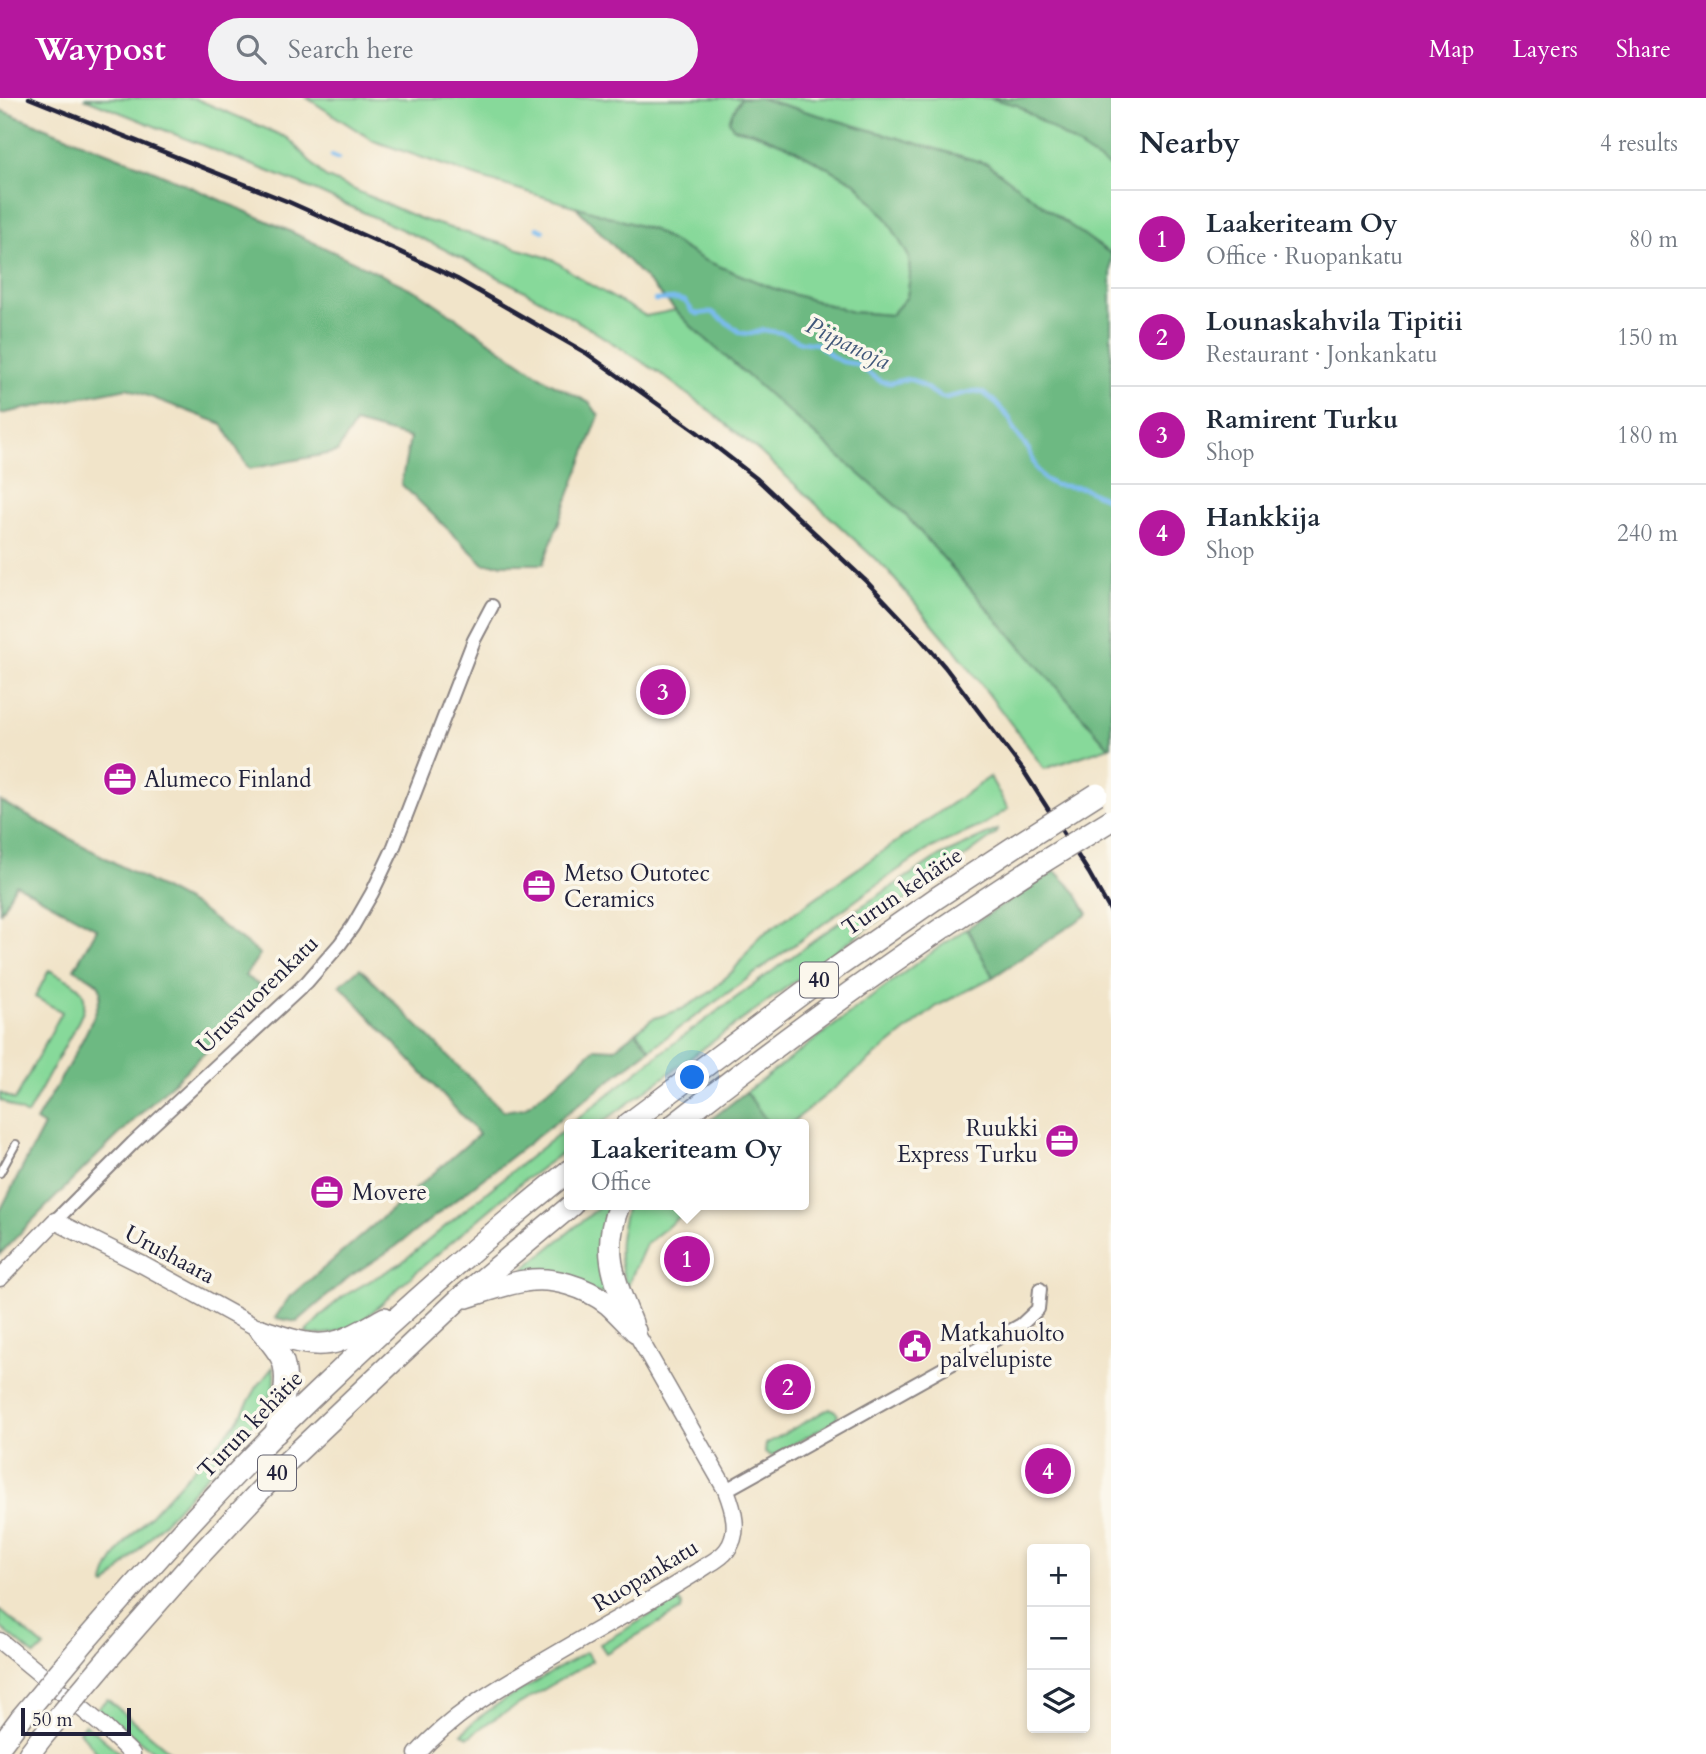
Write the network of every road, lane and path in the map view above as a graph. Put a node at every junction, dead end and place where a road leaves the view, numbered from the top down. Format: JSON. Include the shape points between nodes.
{"nodes":[{"id":1,"x":492,"y":606,"type":"dead end"},
{"id":2,"x":1104,"y":790,"type":"edge"},
{"id":3,"x":1111,"y":820,"type":"edge"},
{"id":4,"x":723,"y":1071,"type":"junction"},
{"id":5,"x":637,"y":1119,"type":"edge"},
{"id":6,"x":683,"y":1119,"type":"edge"},
{"id":7,"x":16,"y":1144,"type":"dead end"},
{"id":8,"x":0,"y":1173,"type":"edge"},
{"id":9,"x":564,"y":1175,"type":"edge"},
{"id":10,"x":566,"y":1210,"type":"edge"},
{"id":11,"x":618,"y":1210,"type":"edge"},
{"id":12,"x":55,"y":1221,"type":"junction"},
{"id":13,"x":0,"y":1278,"type":"edge"},
{"id":14,"x":1040,"y":1289,"type":"dead end"},
{"id":15,"x":459,"y":1298,"type":"junction"},
{"id":16,"x":414,"y":1302,"type":"junction"},
{"id":17,"x":261,"y":1330,"type":"junction"},
{"id":18,"x":635,"y":1331,"type":"junction"},
{"id":19,"x":276,"y":1433,"type":"junction"},
{"id":20,"x":726,"y":1489,"type":"junction"},
{"id":21,"x":0,"y":1640,"type":"edge"},
{"id":22,"x":103,"y":1726,"type":"junction"},
{"id":23,"x":0,"y":1746,"type":"edge"},
{"id":24,"x":29,"y":1754,"type":"edge"},
{"id":25,"x":132,"y":1754,"type":"edge"},
{"id":26,"x":145,"y":1754,"type":"edge"},
{"id":27,"x":418,"y":1754,"type":"edge"}],
"edges":[{"from":1,"to":12,"type":"street","name":"Urusvuorenkatu","via":[[474,639],[393,849],[354,926],[307,982]]},
{"from":2,"to":4,"type":"highway","name":"Turun kehätie","number":"40","bridge":true,"via":[[836,968]]},
{"from":3,"to":4,"type":"highway","name":"Turun kehätie","number":"40","bridge":true},
{"from":4,"to":5,"type":"highway","name":"Turun kehätie","number":"40"},
{"from":4,"to":6,"type":"highway","name":"Turun kehätie","number":"40"},
{"from":7,"to":8,"type":"lane"},
{"from":9,"to":16,"type":"highway","name":"Turun kehätie","number":"40"},
{"from":10,"to":15,"type":"highway","number":"40"},
{"from":11,"to":18,"type":"highway","via":[[610,1235],[611,1263]]},
{"from":12,"to":13,"type":"street","name":"Urusvuorenkatu"},
{"from":12,"to":17,"type":"street","name":"Urushaara"},
{"from":14,"to":20,"type":"street","via":[[1038,1309],[1021,1325]]},
{"from":15,"to":18,"type":"highway","via":[[524,1281],[554,1281],[599,1298]]},
{"from":15,"to":24,"type":"highway","number":"40","bridge":true,"via":[[289,1460],[195,1560]]},
{"from":16,"to":17,"type":"highway","via":[[337,1342],[318,1345]]},
{"from":16,"to":19,"type":"highway","name":"Turun kehätie","number":"40"},
{"from":17,"to":19,"type":"highway","via":[[284,1365]]},
{"from":18,"to":20,"type":"street","name":"Ruopankatu"},
{"from":19,"to":23,"type":"highway","name":"Turun kehätie","number":"40","bridge":true,"via":[[165,1550]]},
{"from":20,"to":27,"type":"street","name":"Ruopankatu","via":[[735,1524],[727,1551],[492,1692],[445,1726]]},
{"from":21,"to":22,"type":"street"},
{"from":22,"to":25,"type":"street"},
{"from":22,"to":26,"type":"street"}]}
